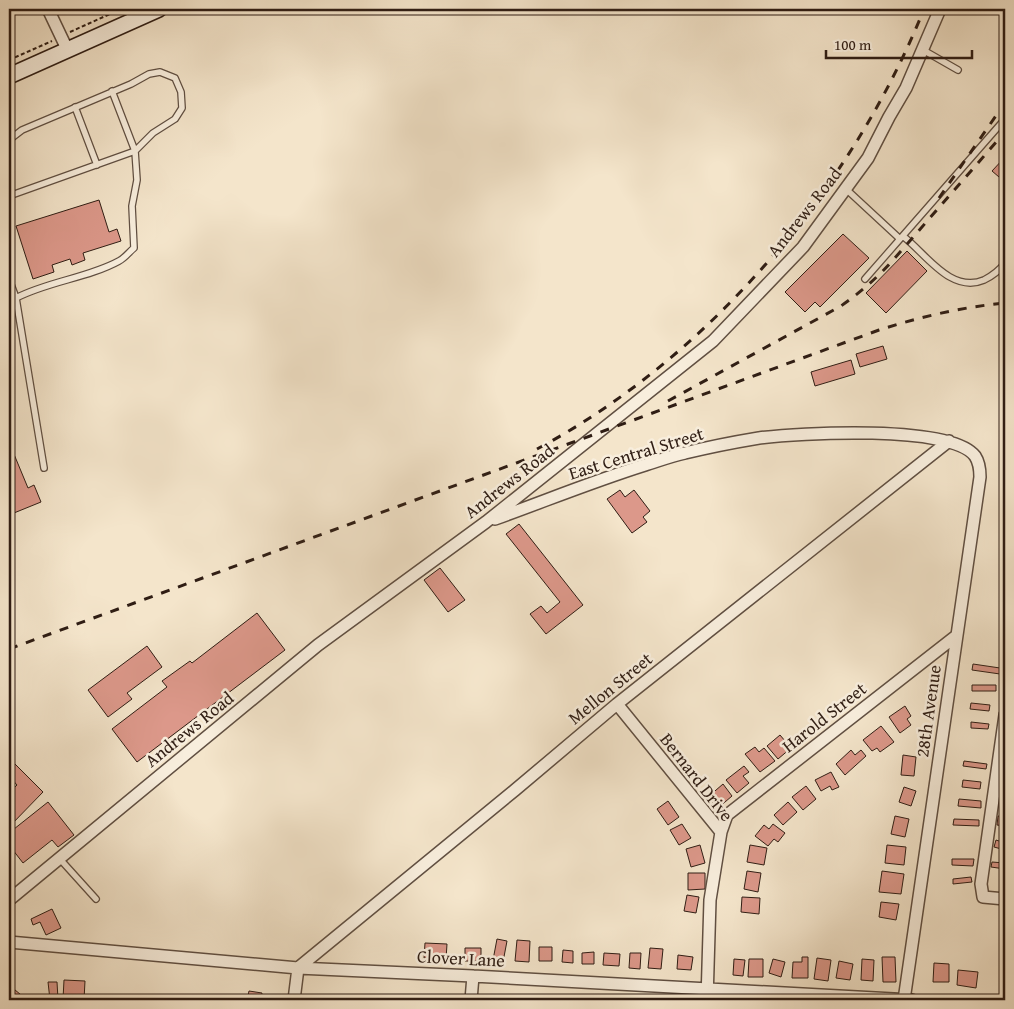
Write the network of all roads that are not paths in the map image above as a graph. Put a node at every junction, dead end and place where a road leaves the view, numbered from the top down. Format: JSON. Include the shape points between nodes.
{"nodes":[{"id":1,"x":48,"y":9,"type":"edge"},
{"id":2,"x":158,"y":9,"type":"edge"},
{"id":3,"x":940,"y":9,"type":"edge"},
{"id":4,"x":67,"y":49,"type":"junction"},
{"id":5,"x":923,"y":50,"type":"junction"},
{"id":6,"x":958,"y":70,"type":"dead end"},
{"id":7,"x":9,"y":76,"type":"edge"},
{"id":8,"x":112,"y":92,"type":"junction"},
{"id":9,"x":75,"y":107,"type":"junction"},
{"id":10,"x":1005,"y":119,"type":"edge"},
{"id":11,"x":9,"y":140,"type":"edge"},
{"id":12,"x":135,"y":152,"type":"junction"},
{"id":13,"x":98,"y":165,"type":"junction"},
{"id":14,"x":846,"y":189,"type":"junction"},
{"id":15,"x":9,"y":196,"type":"edge"},
{"id":16,"x":902,"y":238,"type":"junction"},
{"id":17,"x":1005,"y":263,"type":"edge"},
{"id":18,"x":9,"y":279,"type":"edge"},
{"id":19,"x":865,"y":279,"type":"dead end"},
{"id":20,"x":16,"y":298,"type":"junction"},
{"id":21,"x":949,"y":442,"type":"junction"},
{"id":22,"x":44,"y":468,"type":"dead end"},
{"id":23,"x":486,"y":522,"type":"junction"},
{"id":24,"x":956,"y":636,"type":"junction"},
{"id":25,"x":617,"y":704,"type":"junction"},
{"id":26,"x":1005,"y":715,"type":"edge"},
{"id":27,"x":721,"y":832,"type":"junction"},
{"id":28,"x":59,"y":858,"type":"junction"},
{"id":29,"x":96,"y":899,"type":"dead end"},
{"id":30,"x":1005,"y":899,"type":"edge"},
{"id":31,"x":9,"y":900,"type":"edge"},
{"id":32,"x":9,"y":942,"type":"edge"},
{"id":33,"x":298,"y":968,"type":"junction"},
{"id":34,"x":473,"y":976,"type":"junction"},
{"id":35,"x":708,"y":995,"type":"edge"},
{"id":36,"x":294,"y":1000,"type":"edge"},
{"id":37,"x":471,"y":1000,"type":"edge"},
{"id":38,"x":907,"y":1000,"type":"edge"}],
"edges":[{"from":1,"to":4,"type":"street"},
{"from":2,"to":4,"type":"main road"},
{"from":3,"to":5,"type":"street","name":"Andrews Road"},
{"from":4,"to":7,"type":"main road"},
{"from":5,"to":6,"type":"lane"},
{"from":5,"to":14,"type":"street","name":"Andrews Road","via":[[868,158]]},
{"from":8,"to":9,"type":"lane"},
{"from":8,"to":12,"type":"lane"},
{"from":8,"to":12,"type":"lane","via":[[160,72],[175,78],[181,92],[182,108],[175,118],[153,133]]},
{"from":9,"to":11,"type":"lane","via":[[22,130]]},
{"from":9,"to":13,"type":"lane"},
{"from":10,"to":16,"type":"lane"},
{"from":12,"to":13,"type":"lane"},
{"from":12,"to":20,"type":"lane","via":[[134,248],[121,260]]},
{"from":13,"to":15,"type":"lane"},
{"from":14,"to":16,"type":"lane"},
{"from":14,"to":23,"type":"street","name":"Andrews Road","via":[[803,247],[713,341]]},
{"from":16,"to":17,"type":"lane","via":[[956,281],[975,283],[992,275]]},
{"from":16,"to":19,"type":"lane"},
{"from":18,"to":20,"type":"lane"},
{"from":20,"to":22,"type":"lane"},
{"from":21,"to":23,"type":"street","name":"East Central Street","via":[[899,434],[820,433],[760,438],[684,453]]},
{"from":21,"to":24,"type":"street","name":"28th Avenue","via":[[974,455],[980,477]]},
{"from":21,"to":25,"type":"street","name":"Mellon Street"},
{"from":23,"to":28,"type":"street","name":"Andrews Road","via":[[318,645]]},
{"from":24,"to":27,"type":"street","name":"Harold Street","via":[[727,815]]},
{"from":24,"to":38,"type":"street","name":"28th Avenue"},
{"from":25,"to":27,"type":"street","name":"Bernard Drive"},
{"from":25,"to":33,"type":"street","name":"Mellon Street"},
{"from":26,"to":30,"type":"street","via":[[981,884],[983,897]]},
{"from":27,"to":35,"type":"street","name":"Bernard Drive","via":[[710,900]]},
{"from":28,"to":29,"type":"lane"},
{"from":28,"to":31,"type":"street","name":"Andrews Road"},
{"from":32,"to":33,"type":"street","name":"Clover Lane"},
{"from":33,"to":34,"type":"street","name":"Clover Lane"},
{"from":33,"to":36,"type":"street"},
{"from":34,"to":35,"type":"street","name":"Clover Lane"},
{"from":34,"to":37,"type":"street"},
{"from":35,"to":38,"type":"street","name":"Clover Lane"}]}
